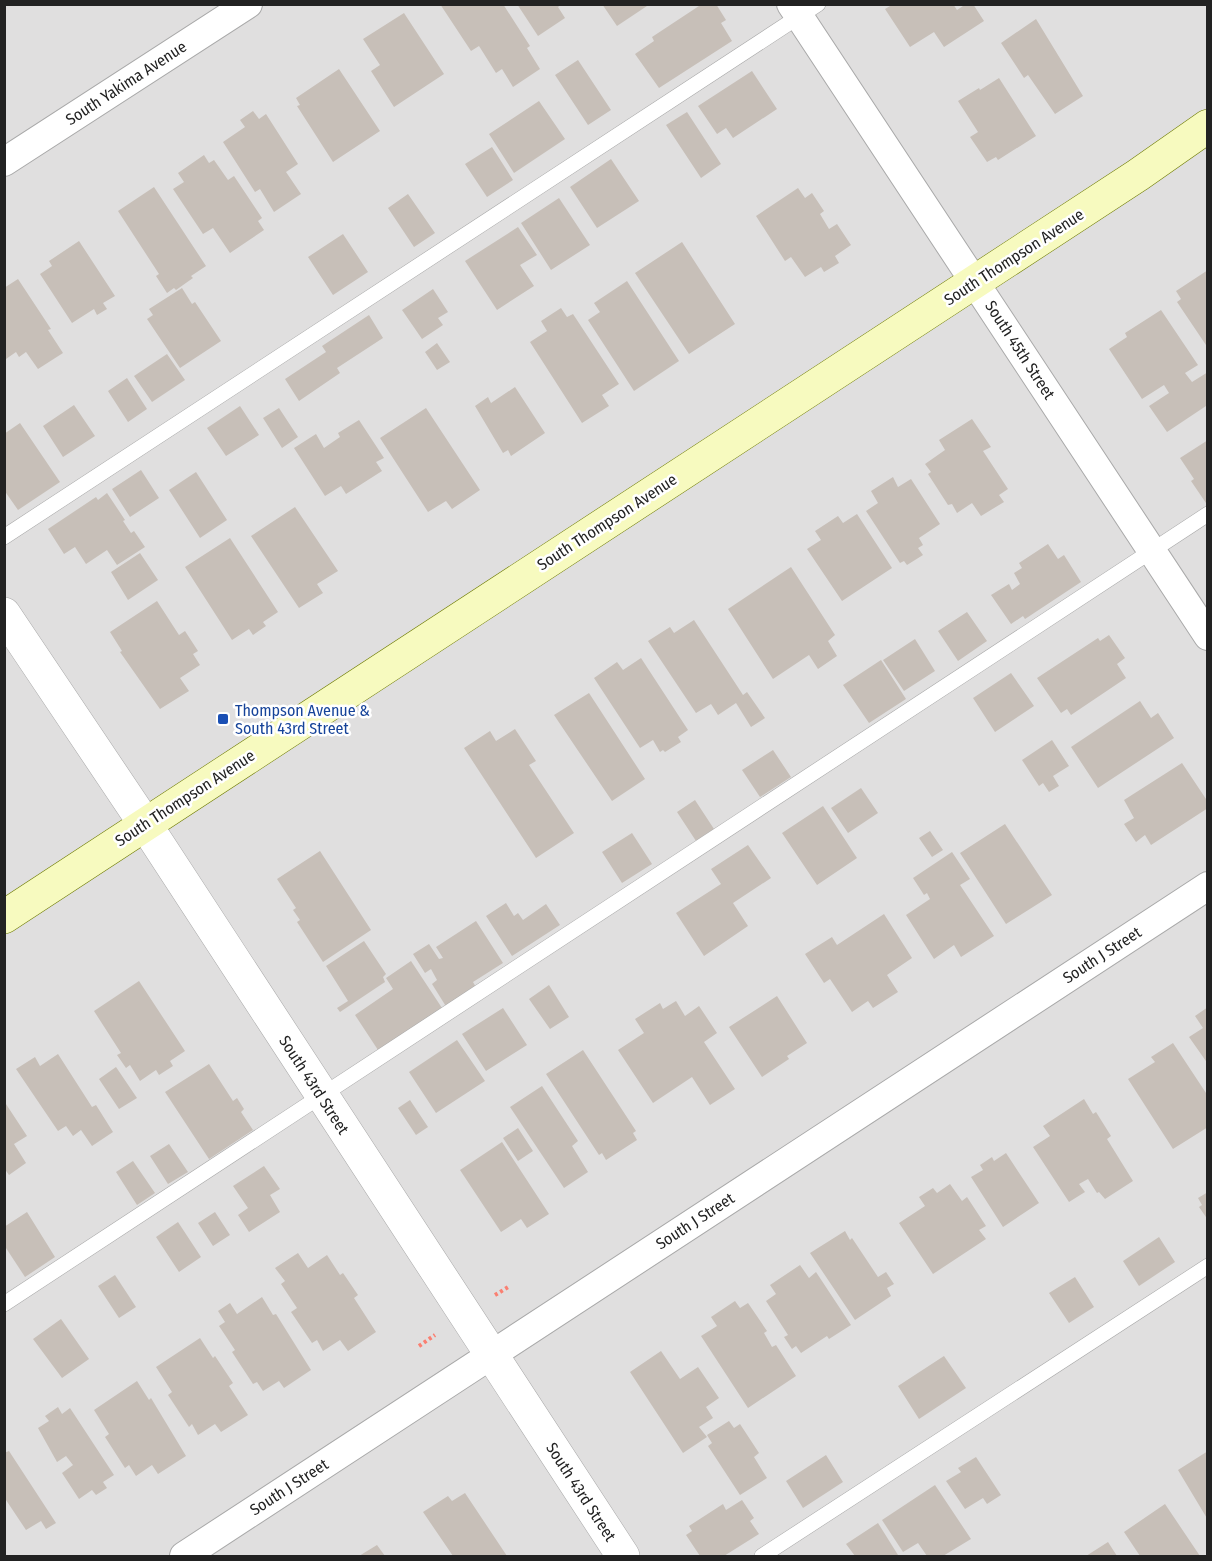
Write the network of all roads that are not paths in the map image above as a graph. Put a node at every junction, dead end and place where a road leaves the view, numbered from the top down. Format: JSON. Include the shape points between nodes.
{"nodes":[{"id":1,"x":248,"y":4,"type":"edge"},
{"id":2,"x":803,"y":9,"type":"edge"},
{"id":3,"x":1208,"y":126,"type":"edge"},
{"id":4,"x":4,"y":162,"type":"edge"},
{"id":5,"x":975,"y":282,"type":"junction"},
{"id":6,"x":1208,"y":514,"type":"edge"},
{"id":7,"x":4,"y":537,"type":"edge"},
{"id":8,"x":1151,"y":551,"type":"junction"},
{"id":9,"x":4,"y":614,"type":"edge"},
{"id":10,"x":1208,"y":636,"type":"edge"},
{"id":11,"x":145,"y":824,"type":"junction"},
{"id":12,"x":1208,"y":886,"type":"edge"},
{"id":13,"x":4,"y":917,"type":"edge"},
{"id":14,"x":322,"y":1096,"type":"junction"},
{"id":15,"x":1208,"y":1266,"type":"edge"},
{"id":16,"x":4,"y":1304,"type":"edge"},
{"id":17,"x":490,"y":1355,"type":"junction"},
{"id":18,"x":184,"y":1557,"type":"edge"},
{"id":19,"x":623,"y":1557,"type":"edge"},
{"id":20,"x":762,"y":1557,"type":"edge"}],
"edges":[{"from":1,"to":4,"type":"street","name":"South Yakima Avenue"},
{"from":2,"to":5,"type":"street","name":"South 45th Street"},
{"from":2,"to":7,"type":"lane"},
{"from":3,"to":5,"type":"main road","name":"South Thompson Avenue"},
{"from":5,"to":8,"type":"street","name":"South 45th Street"},
{"from":5,"to":11,"type":"main road","name":"South Thompson Avenue"},
{"from":6,"to":8,"type":"lane"},
{"from":8,"to":10,"type":"street","name":"South 45th Street"},
{"from":8,"to":14,"type":"lane"},
{"from":9,"to":11,"type":"street","name":"South 43rd Street"},
{"from":11,"to":13,"type":"main road","name":"South Thompson Avenue"},
{"from":11,"to":14,"type":"street","name":"South 43rd Street"},
{"from":12,"to":17,"type":"street","name":"South J Street"},
{"from":14,"to":16,"type":"lane"},
{"from":14,"to":17,"type":"street","name":"South 43rd Street"},
{"from":15,"to":20,"type":"lane"},
{"from":17,"to":18,"type":"street","name":"South J Street"},
{"from":17,"to":19,"type":"street","name":"South 43rd Street"}]}
